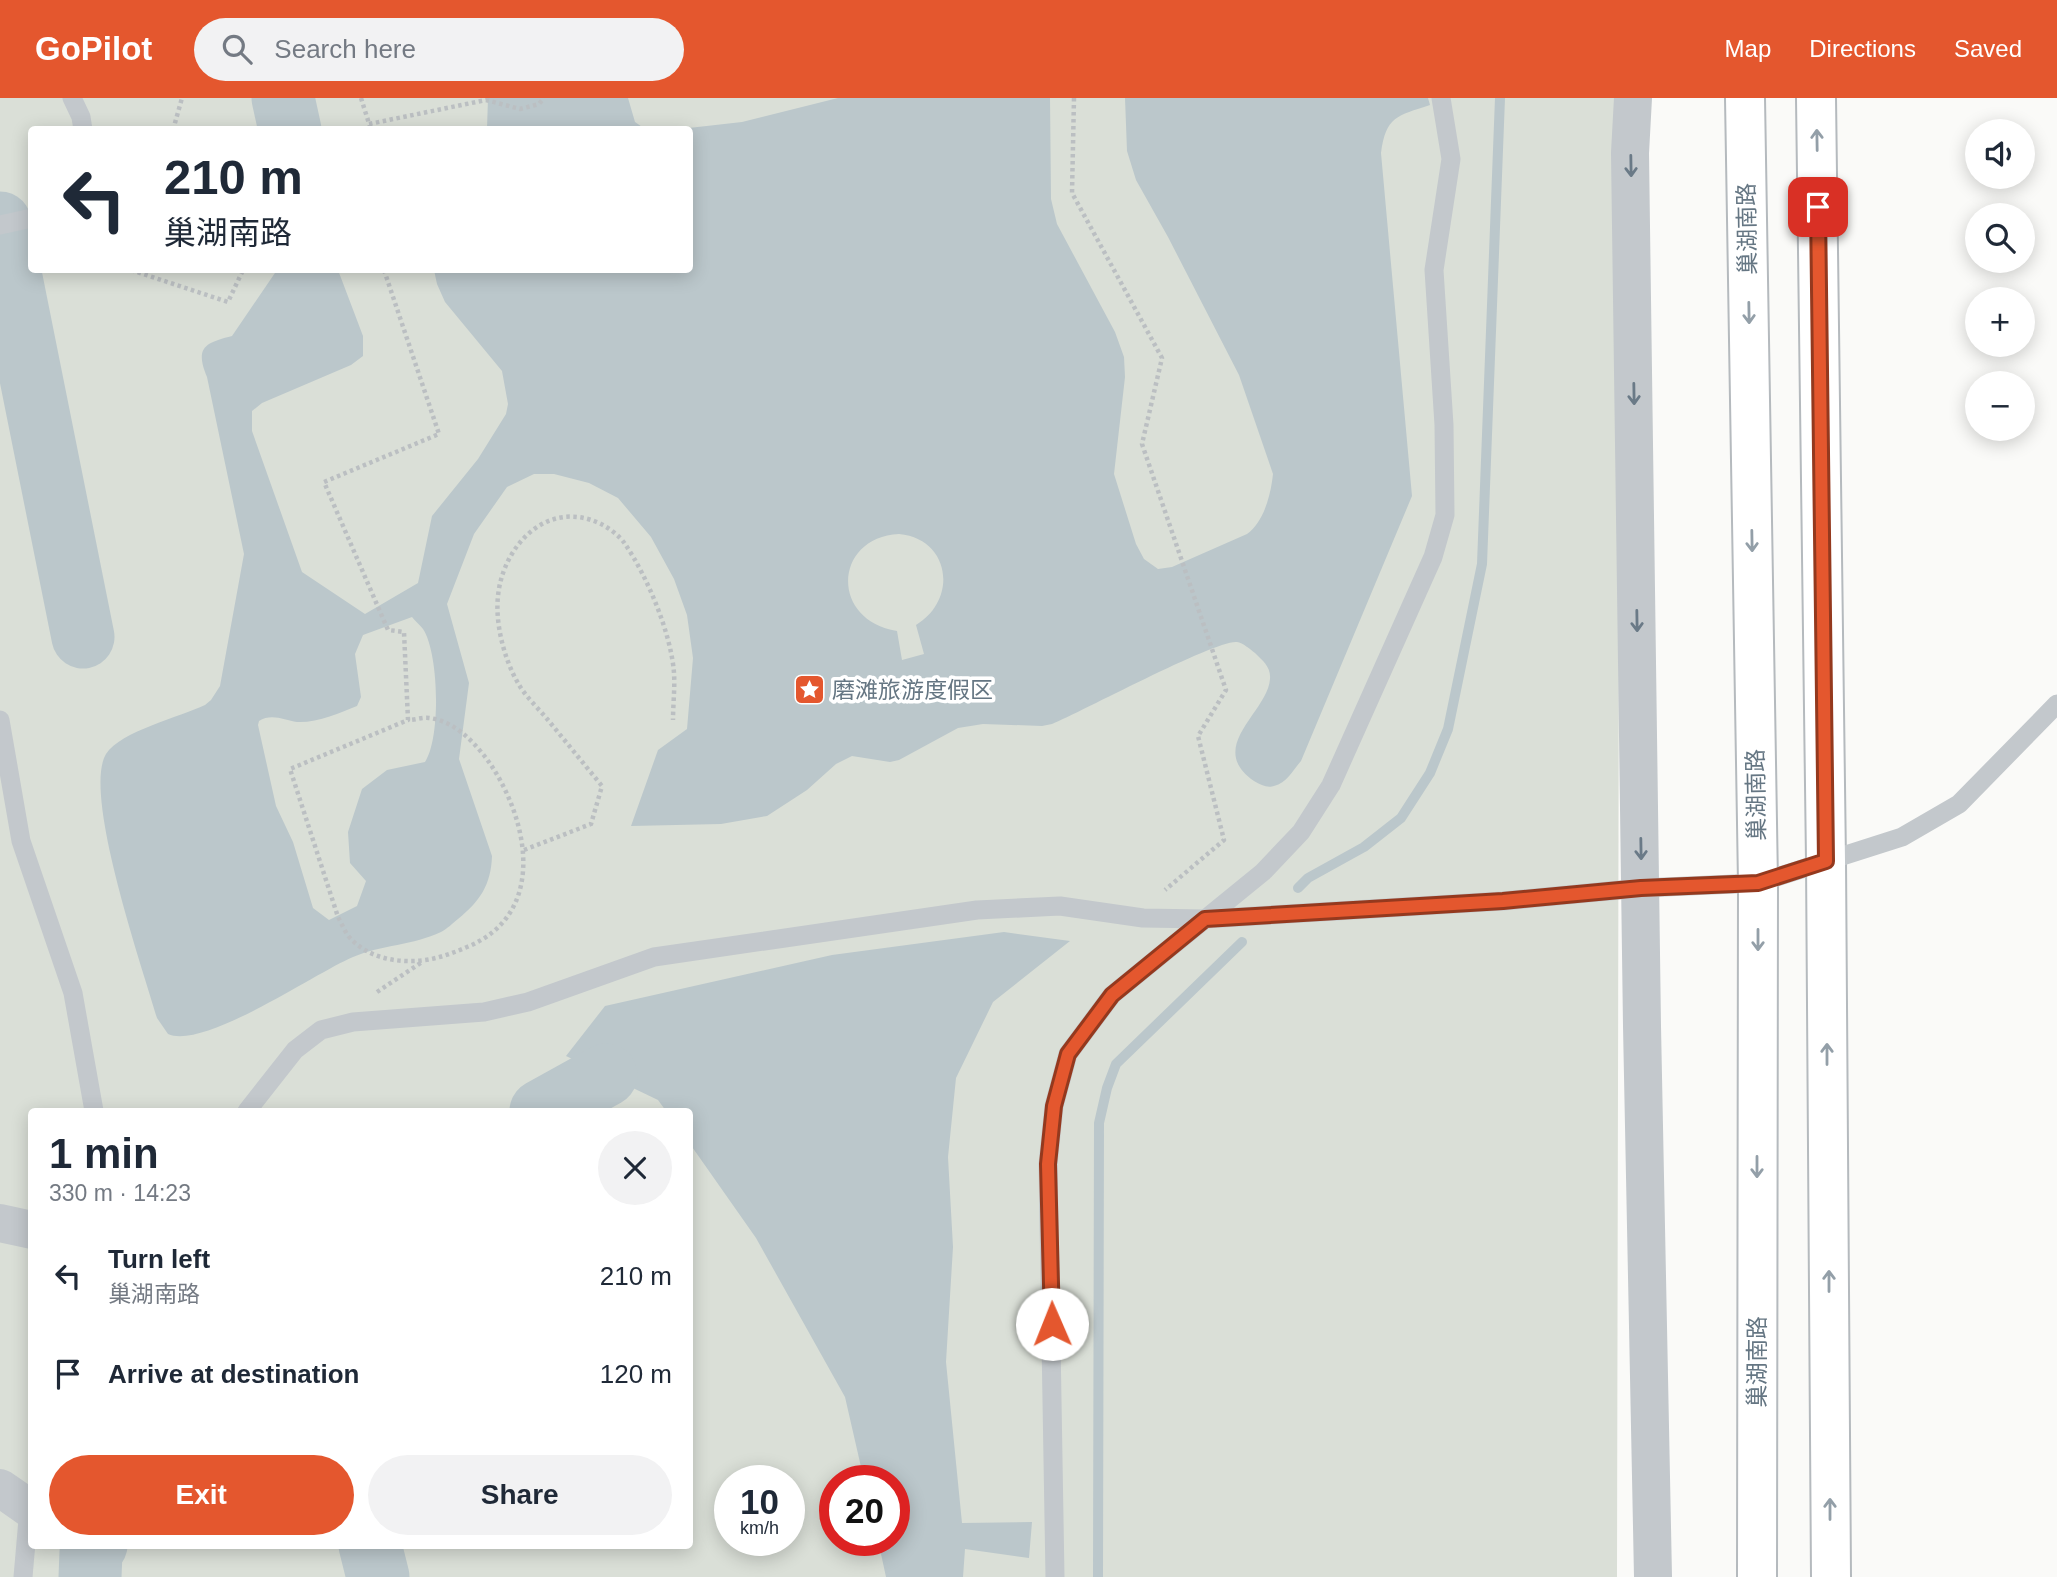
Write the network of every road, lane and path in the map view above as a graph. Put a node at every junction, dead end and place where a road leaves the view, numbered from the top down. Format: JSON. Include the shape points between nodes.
{"nodes":[{"id":1,"x":72,"y":98,"type":"edge"},
{"id":2,"x":182,"y":98,"type":"edge"},
{"id":3,"x":361,"y":98,"type":"edge"},
{"id":4,"x":544,"y":98,"type":"edge"},
{"id":5,"x":1074,"y":98,"type":"edge"},
{"id":6,"x":1441,"y":98,"type":"edge"},
{"id":7,"x":1633,"y":98,"type":"edge"},
{"id":8,"x":1745,"y":98,"type":"edge"},
{"id":9,"x":1816,"y":98,"type":"edge"},
{"id":10,"x":486,"y":100,"type":"edge"},
{"id":11,"x":82,"y":126,"type":"edge"},
{"id":12,"x":174,"y":126,"type":"edge"},
{"id":13,"x":370,"y":126,"type":"edge"},
{"id":14,"x":374,"y":126,"type":"edge"},
{"id":15,"x":28,"y":219,"type":"edge"},
{"id":16,"x":0,"y":225,"type":"edge"},
{"id":17,"x":140,"y":273,"type":"edge"},
{"id":18,"x":242,"y":273,"type":"edge"},
{"id":19,"x":385,"y":273,"type":"edge"},
{"id":20,"x":2057,"y":704,"type":"edge"},
{"id":21,"x":0,"y":719,"type":"edge"},
{"id":22,"x":408,"y":720,"type":"junction"},
{"id":23,"x":673,"y":720,"type":"dead end"},
{"id":24,"x":523,"y":850,"type":"junction"},
{"id":25,"x":1826,"y":861,"type":"junction"},
{"id":26,"x":1758,"y":883,"type":"junction"},
{"id":27,"x":1641,"y":888,"type":"junction"},
{"id":28,"x":1133,"y":917,"type":"junction"},
{"id":29,"x":1205,"y":919,"type":"junction"},
{"id":30,"x":93,"y":1108,"type":"edge"},
{"id":31,"x":249,"y":1108,"type":"edge"},
{"id":32,"x":0,"y":1223,"type":"edge"},
{"id":33,"x":28,"y":1229,"type":"edge"},
{"id":34,"x":20,"y":1500,"type":"edge"},
{"id":35,"x":23,"y":1577,"type":"edge"},
{"id":36,"x":1055,"y":1577,"type":"edge"},
{"id":37,"x":1653,"y":1577,"type":"edge"},
{"id":38,"x":1757,"y":1577,"type":"edge"},
{"id":39,"x":1831,"y":1577,"type":"edge"}],
"edges":[{"from":1,"to":11,"type":"lane"},
{"from":2,"to":12,"type":"path"},
{"from":3,"to":13,"type":"path"},
{"from":4,"to":10,"type":"path","via":[[520,109]]},
{"from":5,"to":28,"type":"path","via":[[1072,194],[1162,358],[1142,444],[1226,690],[1198,736],[1224,840]]},
{"from":6,"to":29,"type":"lane","via":[[1451,159],[1434,270],[1444,425],[1441,535],[1331,785],[1289,847]]},
{"from":7,"to":27,"type":"street","one_way":true,"via":[[1630,153]]},
{"from":8,"to":26,"type":"main road","name":"巢湖南路","one_way":true},
{"from":25,"to":9,"type":"main road","one_way":true},
{"from":10,"to":14,"type":"path"},
{"from":15,"to":16,"type":"lane"},
{"from":17,"to":18,"type":"path","via":[[228,302]]},
{"from":19,"to":22,"type":"path","via":[[439,434],[324,482],[388,630],[404,632]]},
{"from":20,"to":25,"type":"lane","via":[[1959,804],[1902,836]]},
{"from":21,"to":30,"type":"lane","via":[[21,841],[73,993]]},
{"from":22,"to":24,"type":"path","via":[[429,718],[451,725],[478,745],[512,803]]},
{"from":22,"to":24,"type":"path","via":[[290,769],[334,905],[350,939],[387,960],[424,960],[478,943],[513,912],[520,894]]},
{"from":23,"to":24,"type":"path","via":[[670,649],[624,542],[600,523],[576,517],[550,519],[535,528],[518,542],[498,593],[497,616],[504,647],[518,683],[602,786],[591,824]]},
{"from":25,"to":26,"type":"lane"},
{"from":39,"to":25,"type":"main road","one_way":true},
{"from":26,"to":27,"type":"lane"},
{"from":26,"to":38,"type":"main road","name":"巢湖南路","one_way":true},
{"from":27,"to":29,"type":"lane"},
{"from":27,"to":37,"type":"street"},
{"from":28,"to":29,"type":"lane"},
{"from":28,"to":31,"type":"lane","via":[[1060,906],[977,910],[654,957],[528,1002],[485,1012],[353,1022],[321,1030],[295,1050]]},
{"from":29,"to":36,"type":"lane","via":[[1112,995],[1068,1054],[1054,1106],[1048,1164]]},
{"from":32,"to":33,"type":"street"},
{"from":34,"to":35,"type":"lane"}]}
